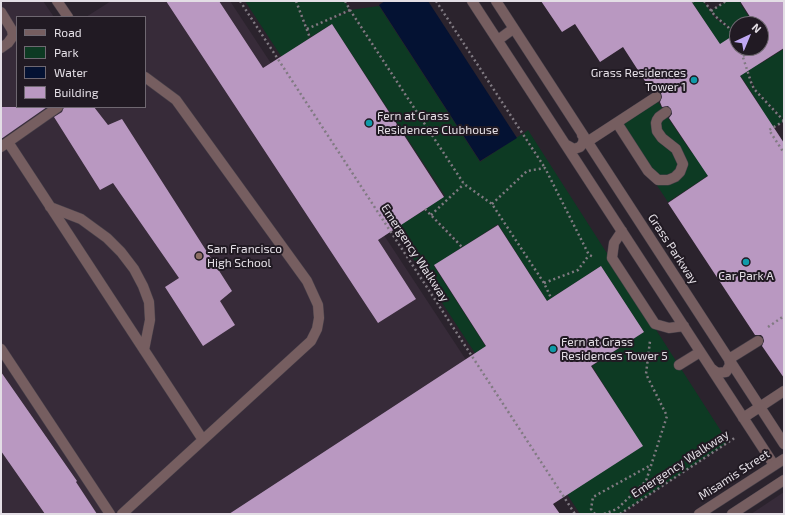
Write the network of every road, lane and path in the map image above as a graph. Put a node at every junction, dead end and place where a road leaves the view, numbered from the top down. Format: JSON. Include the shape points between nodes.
{"nodes":[{"id":1,"x":57,"y":1,"type":"edge"},
{"id":2,"x":240,"y":1,"type":"edge"},
{"id":3,"x":296,"y":1,"type":"edge"},
{"id":4,"x":345,"y":1,"type":"edge"},
{"id":5,"x":436,"y":1,"type":"edge"},
{"id":6,"x":472,"y":1,"type":"edge"},
{"id":7,"x":496,"y":1,"type":"edge"},
{"id":8,"x":704,"y":1,"type":"edge"},
{"id":9,"x":726,"y":1,"type":"edge"},
{"id":10,"x":350,"y":10,"type":"junction"},
{"id":11,"x":711,"y":11,"type":"junction"},
{"id":12,"x":1,"y":12,"type":"edge"},
{"id":13,"x":67,"y":16,"type":"edge"},
{"id":14,"x":729,"y":28,"type":"edge"},
{"id":15,"x":307,"y":29,"type":"junction"},
{"id":16,"x":514,"y":29,"type":"junction"},
{"id":17,"x":310,"y":38,"type":"dead end"},
{"id":18,"x":498,"y":40,"type":"junction"},
{"id":19,"x":1,"y":48,"type":"edge"},
{"id":20,"x":743,"y":56,"type":"edge"},
{"id":21,"x":146,"y":79,"type":"edge"},
{"id":22,"x":656,"y":97,"type":"dead end"},
{"id":23,"x":57,"y":108,"type":"edge"},
{"id":24,"x":666,"y":112,"type":"dead end"},
{"id":25,"x":784,"y":121,"type":"edge"},
{"id":26,"x":617,"y":123,"type":"junction"},
{"id":27,"x":585,"y":139,"type":"junction"},
{"id":28,"x":565,"y":144,"type":"junction"},
{"id":29,"x":4,"y":145,"type":"edge"},
{"id":30,"x":784,"y":152,"type":"edge"},
{"id":31,"x":595,"y":153,"type":"junction"},
{"id":32,"x":578,"y":163,"type":"junction"},
{"id":33,"x":545,"y":168,"type":"junction"},
{"id":34,"x":464,"y":184,"type":"junction"},
{"id":35,"x":492,"y":204,"type":"junction"},
{"id":36,"x":50,"y":207,"type":"junction"},
{"id":37,"x":425,"y":209,"type":"dead end"},
{"id":38,"x":431,"y":215,"type":"junction"},
{"id":39,"x":622,"y":231,"type":"junction"},
{"id":40,"x":462,"y":247,"type":"dead end"},
{"id":41,"x":589,"y":255,"type":"junction"},
{"id":42,"x":596,"y":258,"type":"dead end"},
{"id":43,"x":544,"y":283,"type":"junction"},
{"id":44,"x":551,"y":298,"type":"dead end"},
{"id":45,"x":684,"y":326,"type":"junction"},
{"id":46,"x":650,"y":337,"type":"dead end"},
{"id":47,"x":758,"y":341,"type":"dead end"},
{"id":48,"x":1,"y":349,"type":"edge"},
{"id":49,"x":144,"y":350,"type":"junction"},
{"id":50,"x":700,"y":352,"type":"junction"},
{"id":51,"x":729,"y":359,"type":"junction"},
{"id":52,"x":679,"y":365,"type":"dead end"},
{"id":53,"x":712,"y":369,"type":"junction"},
{"id":54,"x":784,"y":391,"type":"edge"},
{"id":55,"x":752,"y":396,"type":"junction"},
{"id":56,"x":735,"y":405,"type":"junction"},
{"id":57,"x":760,"y":407,"type":"junction"},
{"id":58,"x":743,"y":418,"type":"junction"},
{"id":59,"x":750,"y":428,"type":"junction"},
{"id":60,"x":203,"y":440,"type":"junction"},
{"id":61,"x":784,"y":444,"type":"edge"},
{"id":62,"x":784,"y":459,"type":"edge"},
{"id":63,"x":651,"y":465,"type":"junction"},
{"id":64,"x":774,"y":465,"type":"junction"},
{"id":65,"x":784,"y":480,"type":"edge"},
{"id":66,"x":110,"y":514,"type":"edge"},
{"id":67,"x":122,"y":514,"type":"edge"},
{"id":68,"x":575,"y":514,"type":"edge"},
{"id":69,"x":594,"y":514,"type":"edge"},
{"id":70,"x":604,"y":514,"type":"edge"},
{"id":71,"x":620,"y":514,"type":"edge"},
{"id":72,"x":699,"y":514,"type":"edge"},
{"id":73,"x":732,"y":514,"type":"edge"}],
"edges":[{"from":1,"to":13,"type":"street"},
{"from":2,"to":68,"type":"path","name":"Emergency Walkway"},
{"from":3,"to":15,"type":"path"},
{"from":4,"to":10,"type":"path"},
{"from":5,"to":33,"type":"path"},
{"from":6,"to":18,"type":"street"},
{"from":7,"to":16,"type":"street","name":"Grass Parkway"},
{"from":8,"to":11,"type":"path"},
{"from":9,"to":11,"type":"path"},
{"from":10,"to":15,"type":"path"},
{"from":10,"to":34,"type":"path"},
{"from":11,"to":14,"type":"path"},
{"from":12,"to":19,"type":"street","via":[[13,36]]},
{"from":15,"to":17,"type":"path"},
{"from":16,"to":18,"type":"street"},
{"from":16,"to":27,"type":"street","name":"Grass Parkway"},
{"from":18,"to":28,"type":"street"},
{"from":20,"to":25,"type":"path","via":[[754,89]]},
{"from":21,"to":60,"type":"street","via":[[176,100],[307,281],[318,305],[319,318],[311,341]]},
{"from":22,"to":26,"type":"street"},
{"from":23,"to":29,"type":"street"},
{"from":24,"to":26,"type":"street","via":[[657,120],[657,131],[676,149],[683,164],[680,172],[668,180],[658,180],[651,175]]},
{"from":25,"to":30,"type":"path","via":[[769,130]]},
{"from":26,"to":27,"type":"street"},
{"from":27,"to":28,"type":"street","via":[[584,137],[580,147],[574,149]]},
{"from":27,"to":31,"type":"street","name":"Grass Parkway"},
{"from":28,"to":32,"type":"street"},
{"from":29,"to":36,"type":"street"},
{"from":31,"to":32,"type":"street","via":[[587,148],[580,150],[577,156]]},
{"from":31,"to":51,"type":"street","name":"Grass Parkway"},
{"from":32,"to":39,"type":"street"},
{"from":33,"to":35,"type":"path","via":[[527,171]]},
{"from":33,"to":41,"type":"path"},
{"from":34,"to":35,"type":"path"},
{"from":34,"to":38,"type":"path"},
{"from":35,"to":43,"type":"path"},
{"from":36,"to":49,"type":"street"},
{"from":36,"to":49,"type":"street","via":[[80,219],[107,238],[134,269],[149,302],[150,320]]},
{"from":37,"to":38,"type":"path"},
{"from":38,"to":40,"type":"path"},
{"from":39,"to":45,"type":"street"},
{"from":39,"to":45,"type":"street","via":[[614,243],[612,258],[650,318],[659,326]]},
{"from":41,"to":42,"type":"path"},
{"from":41,"to":43,"type":"path","via":[[578,270]]},
{"from":43,"to":44,"type":"path"},
{"from":45,"to":50,"type":"street"},
{"from":46,"to":63,"type":"path","via":[[646,374],[667,416]]},
{"from":47,"to":51,"type":"street"},
{"from":48,"to":66,"type":"street"},
{"from":49,"to":60,"type":"street"},
{"from":50,"to":52,"type":"street"},
{"from":50,"to":53,"type":"street"},
{"from":51,"to":53,"type":"street","via":[[730,365],[726,372],[717,373]]},
{"from":51,"to":55,"type":"street","name":"Grass Parkway"},
{"from":53,"to":56,"type":"street"},
{"from":54,"to":57,"type":"street"},
{"from":55,"to":56,"type":"street","via":[[744,392],[738,394],[734,399]]},
{"from":55,"to":57,"type":"street","name":"Grass Parkway"},
{"from":56,"to":58,"type":"street"},
{"from":57,"to":58,"type":"street"},
{"from":57,"to":61,"type":"street","name":"Grass Parkway"},
{"from":58,"to":59,"type":"street"},
{"from":59,"to":64,"type":"street"},
{"from":59,"to":71,"type":"path","name":"Emergency Walkway"},
{"from":60,"to":67,"type":"street"},
{"from":62,"to":64,"type":"street","name":"Misamis Street"},
{"from":63,"to":69,"type":"path","via":[[593,497],[591,509]]},
{"from":63,"to":70,"type":"path","via":[[646,481],[617,509]]},
{"from":64,"to":72,"type":"street","name":"Misamis Street"},
{"from":65,"to":73,"type":"street"}]}
